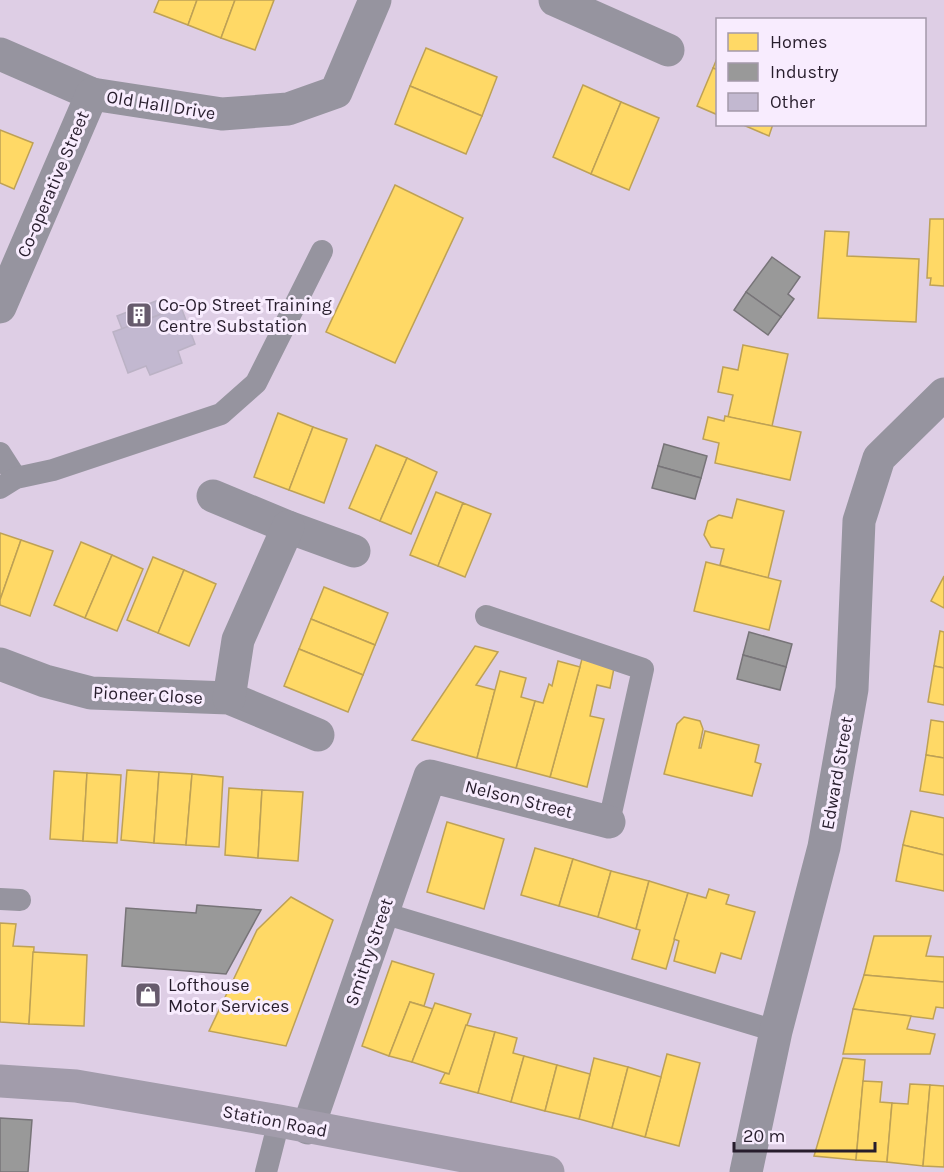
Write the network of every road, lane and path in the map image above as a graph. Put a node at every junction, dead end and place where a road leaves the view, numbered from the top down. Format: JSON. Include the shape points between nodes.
{"nodes":[{"id":1,"x":375,"y":0,"type":"edge"},
{"id":2,"x":555,"y":0,"type":"edge"},
{"id":3,"x":668,"y":50,"type":"dead end"},
{"id":4,"x":0,"y":54,"type":"edge"},
{"id":5,"x":92,"y":94,"type":"junction"},
{"id":6,"x":322,"y":251,"type":"dead end"},
{"id":7,"x":0,"y":305,"type":"edge"},
{"id":8,"x":944,"y":394,"type":"edge"},
{"id":9,"x":0,"y":453,"type":"edge"},
{"id":10,"x":8,"y":483,"type":"edge"},
{"id":11,"x":213,"y":496,"type":"dead end"},
{"id":12,"x":288,"y":527,"type":"junction"},
{"id":13,"x":354,"y":551,"type":"dead end"},
{"id":14,"x":486,"y":616,"type":"dead end"},
{"id":15,"x":0,"y":664,"type":"edge"},
{"id":16,"x":229,"y":699,"type":"junction"},
{"id":17,"x":318,"y":735,"type":"dead end"},
{"id":18,"x":430,"y":776,"type":"joint"},
{"id":19,"x":609,"y":822,"type":"joint"},
{"id":20,"x":383,"y":913,"type":"junction"},
{"id":21,"x":776,"y":1031,"type":"junction"},
{"id":22,"x":0,"y":1081,"type":"edge"},
{"id":23,"x":294,"y":1124,"type":"junction"},
{"id":24,"x":266,"y":1172,"type":"edge"},
{"id":25,"x":548,"y":1172,"type":"edge"},
{"id":26,"x":746,"y":1172,"type":"edge"}],
"edges":[{"from":1,"to":5,"type":"street","name":"Old Hall Drive","via":[[336,92],[288,109],[222,114]]},
{"from":2,"to":3,"type":"street"},
{"from":4,"to":5,"type":"street","name":"Old Hall Drive"},
{"from":5,"to":7,"type":"street","name":"Co-operative Street"},
{"from":6,"to":10,"type":"lane","via":[[256,383],[221,414]]},
{"from":8,"to":21,"type":"street","name":"Edward Street","via":[[879,458],[859,521],[852,688],[824,847]]},
{"from":9,"to":10,"type":"lane"},
{"from":11,"to":12,"type":"street"},
{"from":12,"to":13,"type":"street"},
{"from":12,"to":16,"type":"street","name":"Pioneer Close","via":[[238,640]]},
{"from":14,"to":19,"type":"lane","via":[[643,669]]},
{"from":15,"to":16,"type":"street","name":"Pioneer Close","via":[[91,693]]},
{"from":16,"to":17,"type":"street","name":"Pioneer Close"},
{"from":18,"to":19,"type":"street","name":"Nelson Street"},
{"from":18,"to":20,"type":"street","name":"Smithy Street"},
{"from":20,"to":21,"type":"lane"},
{"from":20,"to":23,"type":"street","name":"Smithy Street"},
{"from":21,"to":26,"type":"street","name":"Edward Street"},
{"from":22,"to":23,"type":"main road","name":"Station Road","via":[[76,1086]]},
{"from":23,"to":24,"type":"lane"},
{"from":23,"to":25,"type":"main road","name":"Station Road"}]}
